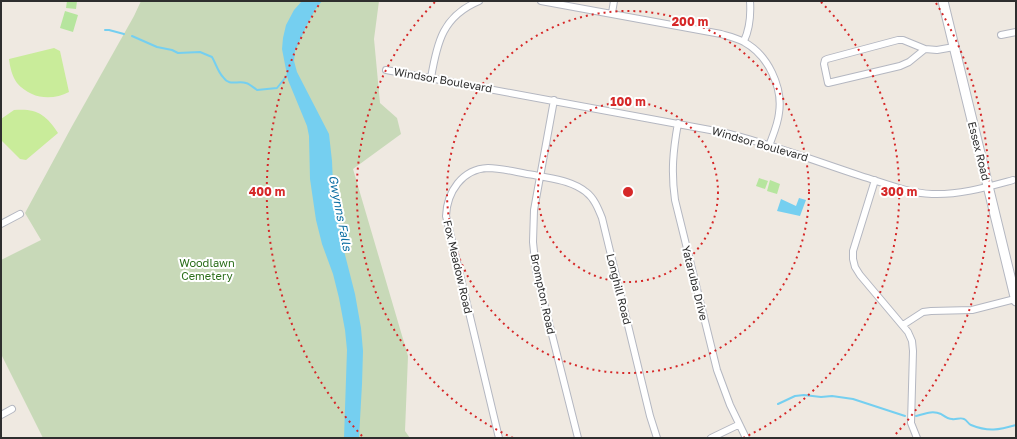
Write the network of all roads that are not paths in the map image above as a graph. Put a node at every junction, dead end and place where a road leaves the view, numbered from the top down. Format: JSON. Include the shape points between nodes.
{"nodes":[{"id":1,"x":479,"y":1,"type":"edge"},
{"id":2,"x":541,"y":1,"type":"edge"},
{"id":3,"x":614,"y":1,"type":"edge"},
{"id":4,"x":750,"y":1,"type":"edge"},
{"id":5,"x":943,"y":1,"type":"edge"},
{"id":6,"x":612,"y":14,"type":"junction"},
{"id":7,"x":1016,"y":32,"type":"edge"},
{"id":8,"x":1001,"y":35,"type":"dead end"},
{"id":9,"x":744,"y":42,"type":"junction"},
{"id":10,"x":954,"y":47,"type":"junction"},
{"id":11,"x":925,"y":49,"type":"junction"},
{"id":12,"x":386,"y":70,"type":"dead end"},
{"id":13,"x":431,"y":78,"type":"junction"},
{"id":14,"x":554,"y":100,"type":"junction"},
{"id":15,"x":678,"y":123,"type":"junction"},
{"id":16,"x":769,"y":146,"type":"junction"},
{"id":17,"x":540,"y":177,"type":"junction"},
{"id":18,"x":875,"y":180,"type":"junction"},
{"id":19,"x":1013,"y":180,"type":"dead end"},
{"id":20,"x":988,"y":186,"type":"junction"},
{"id":21,"x":20,"y":214,"type":"dead end"},
{"id":22,"x":1,"y":224,"type":"edge"},
{"id":23,"x":1016,"y":300,"type":"edge"},
{"id":24,"x":903,"y":325,"type":"junction"},
{"id":25,"x":12,"y":409,"type":"dead end"},
{"id":26,"x":1,"y":414,"type":"edge"},
{"id":27,"x":738,"y":425,"type":"junction"},
{"id":28,"x":499,"y":438,"type":"edge"},
{"id":29,"x":578,"y":438,"type":"edge"},
{"id":30,"x":657,"y":438,"type":"edge"},
{"id":31,"x":711,"y":438,"type":"edge"},
{"id":32,"x":746,"y":438,"type":"edge"},
{"id":33,"x":917,"y":438,"type":"edge"}],
"edges":[{"from":1,"to":13,"type":"street","via":[[456,15],[448,24],[438,43]]},
{"from":2,"to":6,"type":"street"},
{"from":3,"to":6,"type":"street"},
{"from":4,"to":9,"type":"street","via":[[751,20]]},
{"from":5,"to":10,"type":"street","name":"Essex Road"},
{"from":6,"to":9,"type":"street","via":[[721,34]]},
{"from":7,"to":8,"type":"street"},
{"from":9,"to":16,"type":"street","via":[[754,48],[769,67],[779,90],[779,114]]},
{"from":10,"to":11,"type":"street"},
{"from":10,"to":20,"type":"street","name":"Essex Road"},
{"from":11,"to":11,"type":"street","via":[[900,66],[828,84],[824,64],[827,59],[901,39]]},
{"from":12,"to":13,"type":"street","name":"Windsor Boulevard"},
{"from":13,"to":14,"type":"street","name":"Windsor Boulevard"},
{"from":14,"to":15,"type":"street","name":"Windsor Boulevard"},
{"from":14,"to":17,"type":"street","name":"Brompton Road"},
{"from":15,"to":16,"type":"street","name":"Windsor Boulevard","via":[[736,135]]},
{"from":15,"to":27,"type":"street","name":"Yataruba Drive","via":[[672,159],[675,200],[717,370]]},
{"from":16,"to":18,"type":"street","name":"Windsor Boulevard"},
{"from":17,"to":28,"type":"street","name":"Fox Meadow Road","via":[[493,168],[475,171],[467,174],[457,184],[446,208],[447,222]]},
{"from":17,"to":29,"type":"street","name":"Brompton Road","via":[[533,225],[534,258]]},
{"from":17,"to":30,"type":"street","name":"Longhill Road","via":[[562,180],[580,187],[594,200],[598,208]]},
{"from":18,"to":20,"type":"street","name":"Windsor Boulevard","via":[[934,194],[964,192]]},
{"from":18,"to":24,"type":"street","via":[[853,259],[860,275]]},
{"from":19,"to":20,"type":"street","name":"Windsor Boulevard"},
{"from":20,"to":23,"type":"street","name":"Essex Road"},
{"from":21,"to":22,"type":"street"},
{"from":23,"to":24,"type":"street","via":[[972,310],[931,310],[923,312]]},
{"from":24,"to":33,"type":"street","via":[[912,341],[911,416]]},
{"from":25,"to":26,"type":"street"},
{"from":27,"to":31,"type":"street"},
{"from":27,"to":32,"type":"street","name":"Yataruba Drive"}]}
